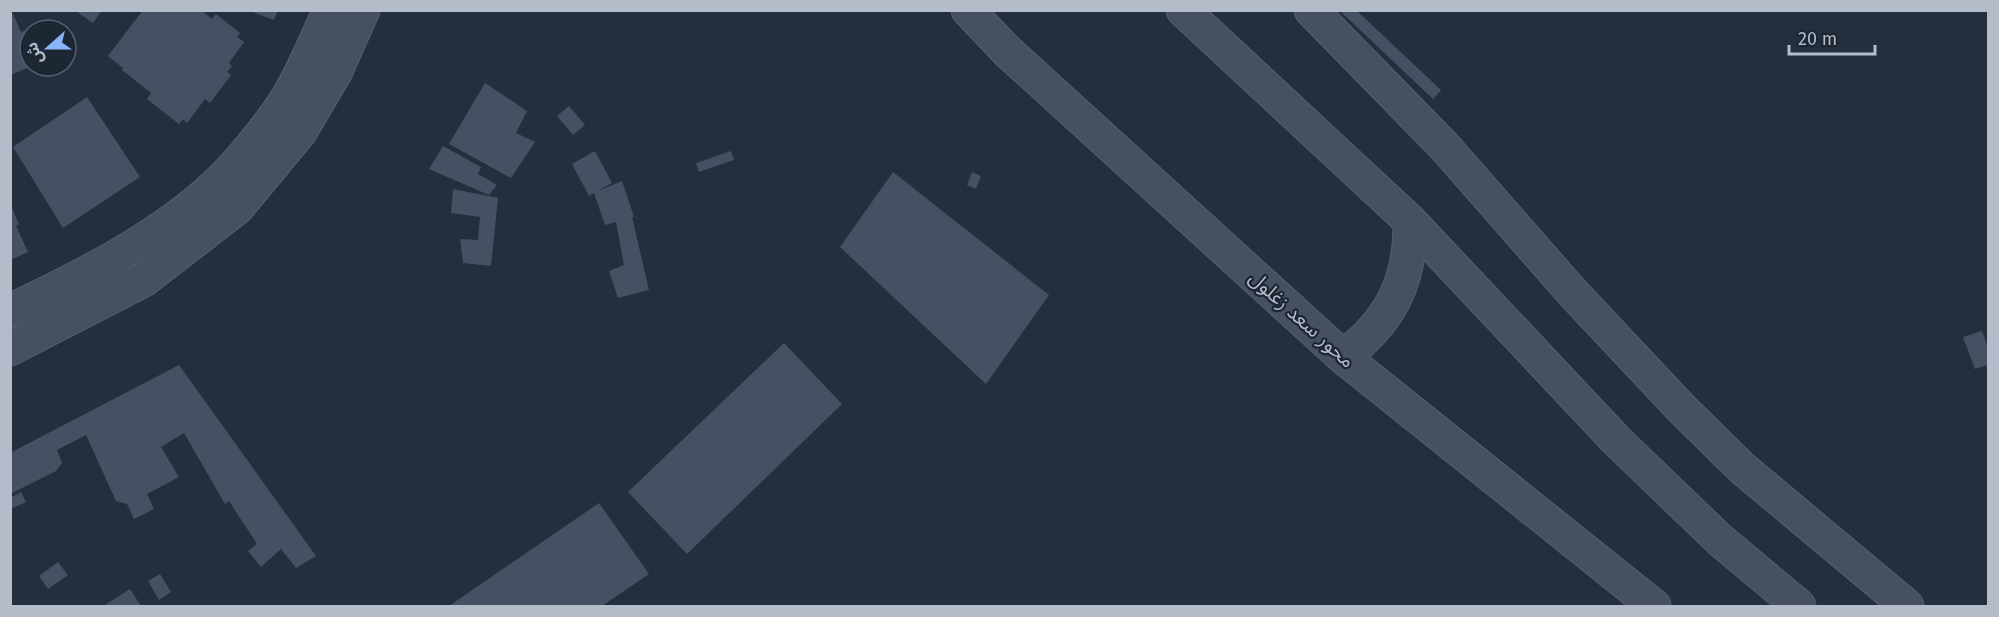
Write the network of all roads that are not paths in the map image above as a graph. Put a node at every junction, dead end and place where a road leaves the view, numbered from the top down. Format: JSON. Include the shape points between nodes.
{"nodes":[{"id":1,"x":330,"y":10,"type":"edge"},
{"id":2,"x":363,"y":10,"type":"edge"},
{"id":3,"x":968,"y":10,"type":"edge"},
{"id":4,"x":1183,"y":10,"type":"edge"},
{"id":5,"x":1311,"y":10,"type":"edge"},
{"id":6,"x":1410,"y":221,"type":"junction"},
{"id":7,"x":10,"y":311,"type":"edge"},
{"id":8,"x":10,"y":349,"type":"edge"},
{"id":9,"x":1343,"y":357,"type":"junction"},
{"id":10,"x":1654,"y":606,"type":"edge"},
{"id":11,"x":1799,"y":606,"type":"edge"},
{"id":12,"x":1907,"y":606,"type":"edge"}],
"edges":[{"from":1,"to":7,"type":"main road","via":[[279,110],[207,194],[114,259]]},
{"from":2,"to":8,"type":"main road","via":[[336,71],[300,132],[237,208],[144,280]]},
{"from":3,"to":9,"type":"main road","name":"محور سعد زغلول"},
{"from":4,"to":6,"type":"main road"},
{"from":5,"to":12,"type":"main road","via":[[1444,146],[1572,292],[1682,409],[1742,468]]},
{"from":6,"to":9,"type":"main road","via":[[1408,261],[1396,298],[1373,331]]},
{"from":6,"to":11,"type":"main road","via":[[1617,441],[1720,540]]},
{"from":9,"to":10,"type":"main road","name":"محور سعد زغلول"}]}
